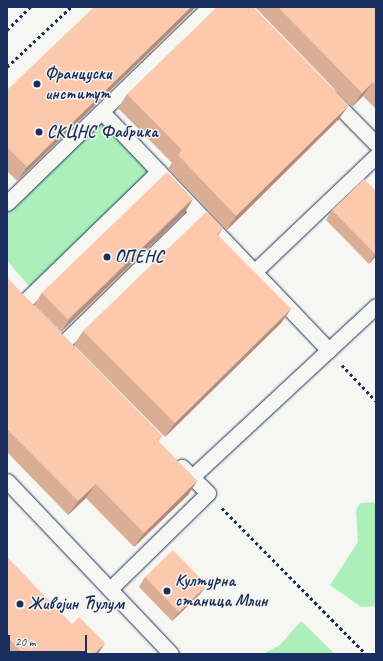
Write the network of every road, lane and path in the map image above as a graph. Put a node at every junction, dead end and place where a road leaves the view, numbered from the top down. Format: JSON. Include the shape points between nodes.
{"nodes":[{"id":1,"x":30,"y":7,"type":"edge"},
{"id":2,"x":71,"y":7,"type":"edge"},
{"id":3,"x":209,"y":7,"type":"edge"},
{"id":4,"x":7,"y":30,"type":"edge"},
{"id":5,"x":7,"y":67,"type":"edge"},
{"id":6,"x":320,"y":87,"type":"edge"},
{"id":7,"x":102,"y":112,"type":"junction"},
{"id":8,"x":376,"y":144,"type":"edge"},
{"id":9,"x":376,"y":156,"type":"edge"},
{"id":10,"x":159,"y":172,"type":"junction"},
{"id":11,"x":7,"y":202,"type":"edge"},
{"id":12,"x":197,"y":212,"type":"junction"},
{"id":13,"x":254,"y":272,"type":"junction"},
{"id":14,"x":21,"y":305,"type":"edge"},
{"id":15,"x":376,"y":306,"type":"edge"},
{"id":16,"x":328,"y":350,"type":"junction"},
{"id":17,"x":72,"y":356,"type":"edge"},
{"id":18,"x":376,"y":401,"type":"edge"},
{"id":19,"x":170,"y":455,"type":"edge"},
{"id":20,"x":192,"y":477,"type":"junction"},
{"id":21,"x":7,"y":482,"type":"edge"},
{"id":22,"x":208,"y":493,"type":"junction"},
{"id":23,"x":110,"y":589,"type":"junction"},
{"id":24,"x":171,"y":654,"type":"edge"},
{"id":25,"x":366,"y":654,"type":"edge"}],
"edges":[{"from":1,"to":4,"type":"path"},
{"from":2,"to":5,"type":"path"},
{"from":3,"to":7,"type":"lane"},
{"from":6,"to":8,"type":"lane"},
{"from":7,"to":10,"type":"lane"},
{"from":7,"to":11,"type":"lane"},
{"from":9,"to":13,"type":"lane"},
{"from":10,"to":12,"type":"lane"},
{"from":10,"to":14,"type":"lane"},
{"from":12,"to":13,"type":"lane"},
{"from":12,"to":17,"type":"lane","via":[[56,340]]},
{"from":13,"to":16,"type":"lane"},
{"from":15,"to":16,"type":"lane"},
{"from":16,"to":18,"type":"path"},
{"from":16,"to":20,"type":"lane"},
{"from":19,"to":20,"type":"lane"},
{"from":20,"to":22,"type":"lane"},
{"from":21,"to":23,"type":"lane"},
{"from":22,"to":23,"type":"lane"},
{"from":22,"to":25,"type":"path"},
{"from":23,"to":24,"type":"lane"}]}
